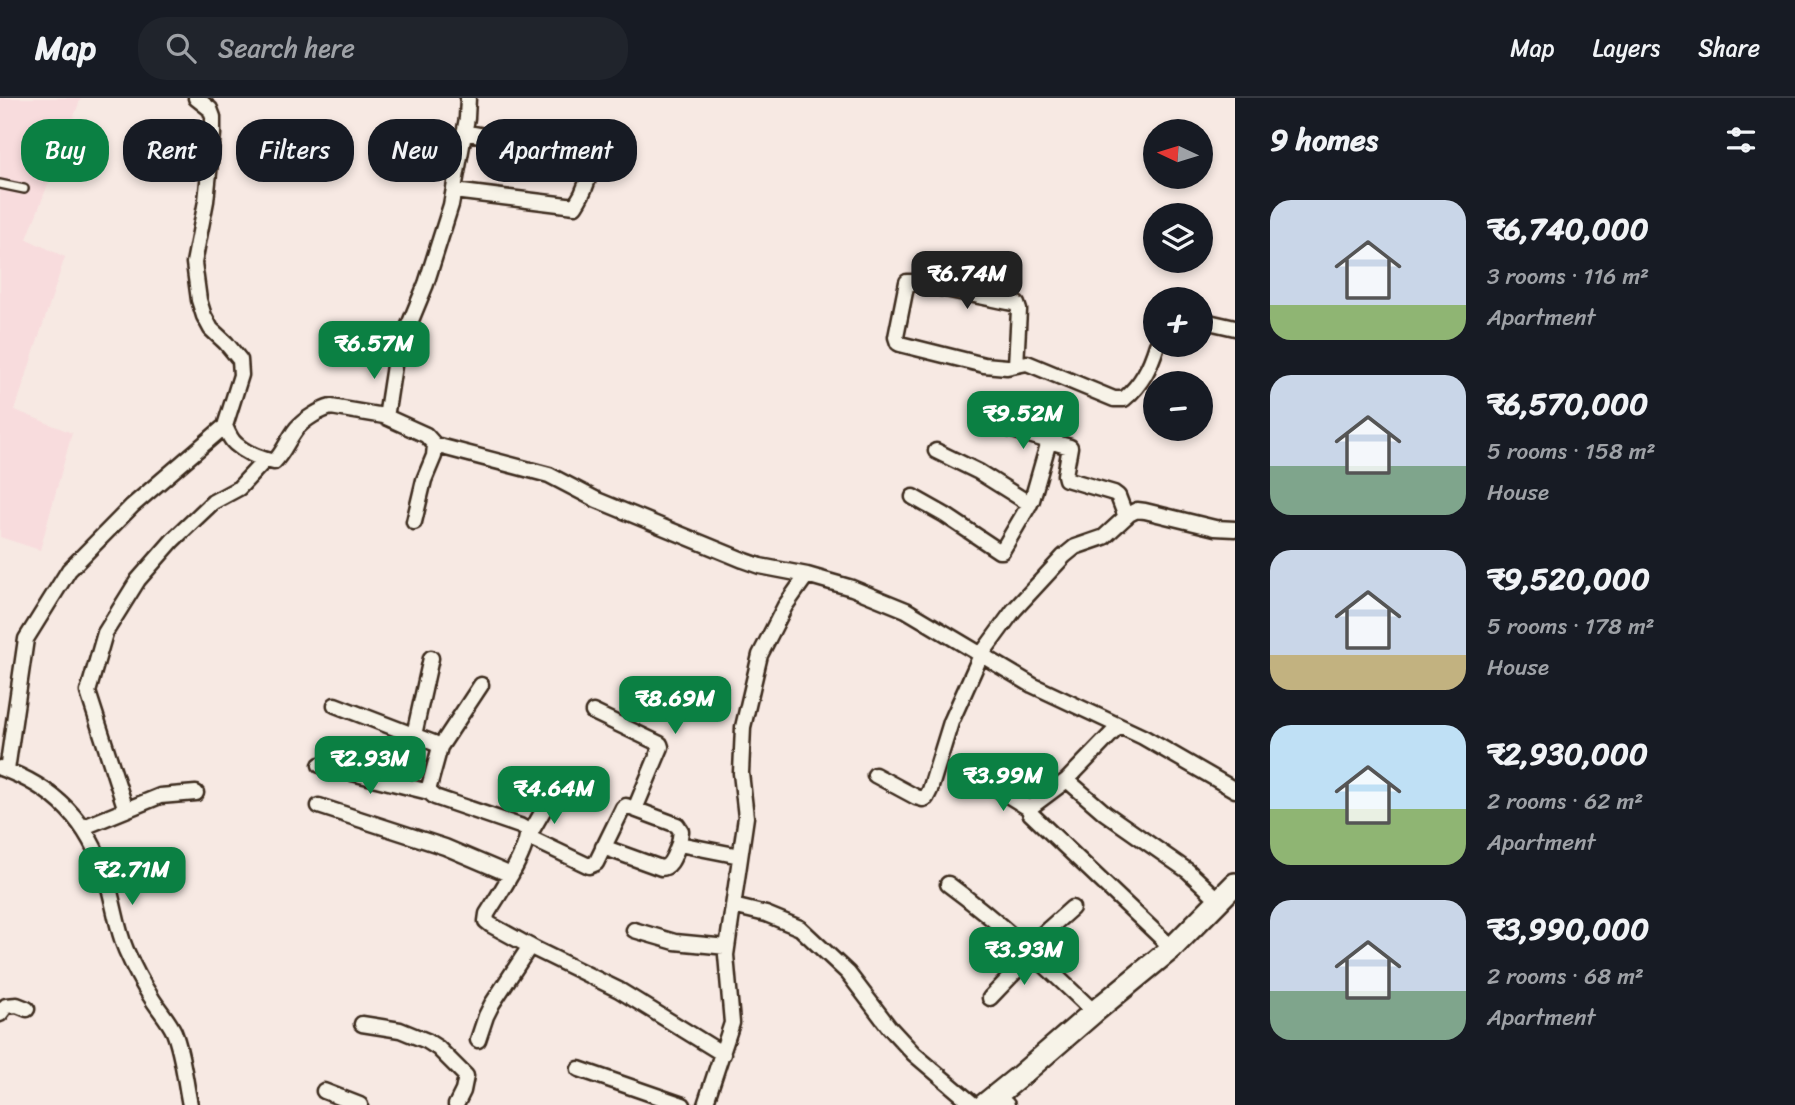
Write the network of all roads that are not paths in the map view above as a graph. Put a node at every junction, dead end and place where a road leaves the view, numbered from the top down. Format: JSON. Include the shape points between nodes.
{"nodes":[{"id":1,"x":196,"y":98,"type":"edge"},
{"id":2,"x":468,"y":98,"type":"edge"},
{"id":3,"x":464,"y":132,"type":"junction"},
{"id":4,"x":0,"y":184,"type":"edge"},
{"id":5,"x":24,"y":189,"type":"dead end"},
{"id":6,"x":454,"y":191,"type":"junction"},
{"id":7,"x":1213,"y":323,"type":"edge"},
{"id":8,"x":1235,"y":328,"type":"edge"},
{"id":9,"x":1153,"y":357,"type":"edge"},
{"id":10,"x":1016,"y":365,"type":"junction"},
{"id":11,"x":384,"y":416,"type":"junction"},
{"id":12,"x":225,"y":426,"type":"junction"},
{"id":13,"x":1006,"y":428,"type":"dead end"},
{"id":14,"x":1049,"y":441,"type":"junction"},
{"id":15,"x":435,"y":445,"type":"junction"},
{"id":16,"x":936,"y":452,"type":"dead end"},
{"id":17,"x":265,"y":460,"type":"junction"},
{"id":18,"x":913,"y":497,"type":"dead end"},
{"id":19,"x":1030,"y":504,"type":"junction"},
{"id":20,"x":1126,"y":517,"type":"junction"},
{"id":21,"x":414,"y":522,"type":"dead end"},
{"id":22,"x":1235,"y":529,"type":"edge"},
{"id":23,"x":807,"y":575,"type":"junction"},
{"id":24,"x":981,"y":655,"type":"junction"},
{"id":25,"x":431,"y":658,"type":"dead end"},
{"id":26,"x":481,"y":685,"type":"dead end"},
{"id":27,"x":335,"y":705,"type":"dead end"},
{"id":28,"x":593,"y":712,"type":"dead end"},
{"id":29,"x":1119,"y":726,"type":"junction"},
{"id":30,"x":414,"y":735,"type":"junction"},
{"id":31,"x":440,"y":747,"type":"junction"},
{"id":32,"x":320,"y":765,"type":"dead end"},
{"id":33,"x":4,"y":769,"type":"edge"},
{"id":34,"x":875,"y":775,"type":"dead end"},
{"id":35,"x":1067,"y":780,"type":"junction"},
{"id":36,"x":996,"y":788,"type":"dead end"},
{"id":37,"x":1235,"y":790,"type":"edge"},
{"id":38,"x":429,"y":792,"type":"junction"},
{"id":39,"x":196,"y":793,"type":"dead end"},
{"id":40,"x":551,"y":797,"type":"dead end"},
{"id":41,"x":319,"y":806,"type":"dead end"},
{"id":42,"x":635,"y":809,"type":"junction"},
{"id":43,"x":1030,"y":809,"type":"junction"},
{"id":44,"x":126,"y":810,"type":"junction"},
{"id":45,"x":84,"y":827,"type":"junction"},
{"id":46,"x":528,"y":837,"type":"junction"},
{"id":47,"x":679,"y":844,"type":"junction"},
{"id":48,"x":603,"y":847,"type":"junction"},
{"id":49,"x":740,"y":856,"type":"junction"},
{"id":50,"x":511,"y":875,"type":"junction"},
{"id":51,"x":948,"y":884,"type":"dead end"},
{"id":52,"x":1235,"y":884,"type":"edge"},
{"id":53,"x":1220,"y":901,"type":"junction"},
{"id":54,"x":733,"y":906,"type":"junction"},
{"id":55,"x":1072,"y":908,"type":"dead end"},
{"id":56,"x":634,"y":930,"type":"dead end"},
{"id":57,"x":530,"y":946,"type":"junction"},
{"id":58,"x":727,"y":947,"type":"junction"},
{"id":59,"x":1172,"y":948,"type":"junction"},
{"id":60,"x":1030,"y":950,"type":"junction"},
{"id":61,"x":990,"y":998,"type":"dead end"},
{"id":62,"x":27,"y":1009,"type":"dead end"},
{"id":63,"x":1094,"y":1012,"type":"junction"},
{"id":64,"x":0,"y":1014,"type":"edge"},
{"id":65,"x":362,"y":1024,"type":"dead end"},
{"id":66,"x":478,"y":1040,"type":"dead end"},
{"id":67,"x":723,"y":1054,"type":"junction"},
{"id":68,"x":579,"y":1069,"type":"dead end"},
{"id":69,"x":324,"y":1091,"type":"dead end"},
{"id":70,"x":996,"y":1102,"type":"edge"},
{"id":71,"x":190,"y":1105,"type":"edge"},
{"id":72,"x":360,"y":1105,"type":"edge"},
{"id":73,"x":456,"y":1105,"type":"edge"},
{"id":74,"x":684,"y":1105,"type":"edge"},
{"id":75,"x":705,"y":1105,"type":"edge"},
{"id":76,"x":974,"y":1105,"type":"edge"}],
"edges":[{"from":1,"to":12,"type":"street","via":[[210,109],[214,134],[194,263],[199,300],[211,329],[240,360],[241,375]]},
{"from":2,"to":3,"type":"street"},
{"from":3,"to":6,"type":"street"},
{"from":3,"to":6,"type":"street","via":[[587,156],[590,170],[575,206]]},
{"from":4,"to":5,"type":"lane"},
{"from":6,"to":11,"type":"street","via":[[426,284],[395,359]]},
{"from":7,"to":8,"type":"street"},
{"from":9,"to":10,"type":"street","via":[[1143,380],[1120,400],[1027,363]]},
{"from":10,"to":10,"type":"street","via":[[1017,304],[907,282],[898,343],[984,365]]},
{"from":11,"to":15,"type":"street","via":[[426,435]]},
{"from":11,"to":17,"type":"street","via":[[324,409],[297,428],[274,462]]},
{"from":12,"to":17,"type":"street","via":[[237,446]]},
{"from":12,"to":33,"type":"street","via":[[132,506],[69,570],[26,639]]},
{"from":13,"to":14,"type":"street"},
{"from":14,"to":19,"type":"street"},
{"from":14,"to":20,"type":"street","via":[[1070,447],[1066,479],[1114,493]]},
{"from":15,"to":21,"type":"street"},
{"from":15,"to":23,"type":"street","via":[[549,475],[597,500],[743,560]]},
{"from":16,"to":19,"type":"street"},
{"from":17,"to":44,"type":"street","via":[[239,488],[213,502],[173,540],[138,580],[105,633],[88,692]]},
{"from":18,"to":19,"type":"street","via":[[999,551]]},
{"from":20,"to":22,"type":"street","via":[[1137,510]]},
{"from":20,"to":24,"type":"street","via":[[1104,537],[1064,556]]},
{"from":23,"to":24,"type":"street","via":[[906,610]]},
{"from":23,"to":49,"type":"street","via":[[785,606],[756,665],[743,727],[741,773],[746,817]]},
{"from":24,"to":29,"type":"street"},
{"from":24,"to":34,"type":"street","via":[[951,722],[926,798]]},
{"from":25,"to":30,"type":"street"},
{"from":26,"to":31,"type":"street"},
{"from":27,"to":30,"type":"street"},
{"from":28,"to":42,"type":"street","via":[[660,744]]},
{"from":29,"to":35,"type":"street"},
{"from":29,"to":37,"type":"street"},
{"from":30,"to":31,"type":"street"},
{"from":31,"to":38,"type":"street"},
{"from":32,"to":38,"type":"street"},
{"from":33,"to":45,"type":"street","via":[[60,801]]},
{"from":35,"to":43,"type":"street"},
{"from":35,"to":53,"type":"street","via":[[1105,813],[1188,871]]},
{"from":36,"to":43,"type":"street"},
{"from":38,"to":46,"type":"street","via":[[520,826]]},
{"from":39,"to":44,"type":"street","via":[[160,796]]},
{"from":40,"to":46,"type":"street"},
{"from":41,"to":50,"type":"street","via":[[445,847]]},
{"from":42,"to":47,"type":"street","via":[[677,825]]},
{"from":42,"to":48,"type":"street","via":[[623,808]]},
{"from":43,"to":59,"type":"street","via":[[1033,817]]},
{"from":44,"to":45,"type":"street"},
{"from":45,"to":71,"type":"street","via":[[106,878],[123,944],[174,1032]]},
{"from":46,"to":48,"type":"street","via":[[589,866],[596,863]]},
{"from":46,"to":50,"type":"street"},
{"from":47,"to":48,"type":"street","via":[[666,868]]},
{"from":47,"to":49,"type":"street"},
{"from":49,"to":54,"type":"street"},
{"from":50,"to":57,"type":"street","via":[[486,921]]},
{"from":51,"to":60,"type":"street"},
{"from":52,"to":53,"type":"main road"},
{"from":53,"to":59,"type":"main road"},
{"from":54,"to":58,"type":"street"},
{"from":54,"to":76,"type":"street","via":[[800,928],[848,973],[914,1054]]},
{"from":55,"to":60,"type":"street"},
{"from":56,"to":58,"type":"street","via":[[675,942]]},
{"from":57,"to":66,"type":"street","via":[[492,1004]]},
{"from":57,"to":67,"type":"street","via":[[619,990]]},
{"from":58,"to":67,"type":"street","via":[[732,1023]]},
{"from":59,"to":63,"type":"main road"},
{"from":60,"to":61,"type":"street"},
{"from":60,"to":63,"type":"street"},
{"from":62,"to":64,"type":"street","via":[[11,1005]]},
{"from":63,"to":70,"type":"main road"},
{"from":65,"to":73,"type":"street","via":[[400,1030],[438,1048],[466,1076]]},
{"from":67,"to":75,"type":"street"},
{"from":68,"to":74,"type":"street"},
{"from":69,"to":72,"type":"street"}]}
